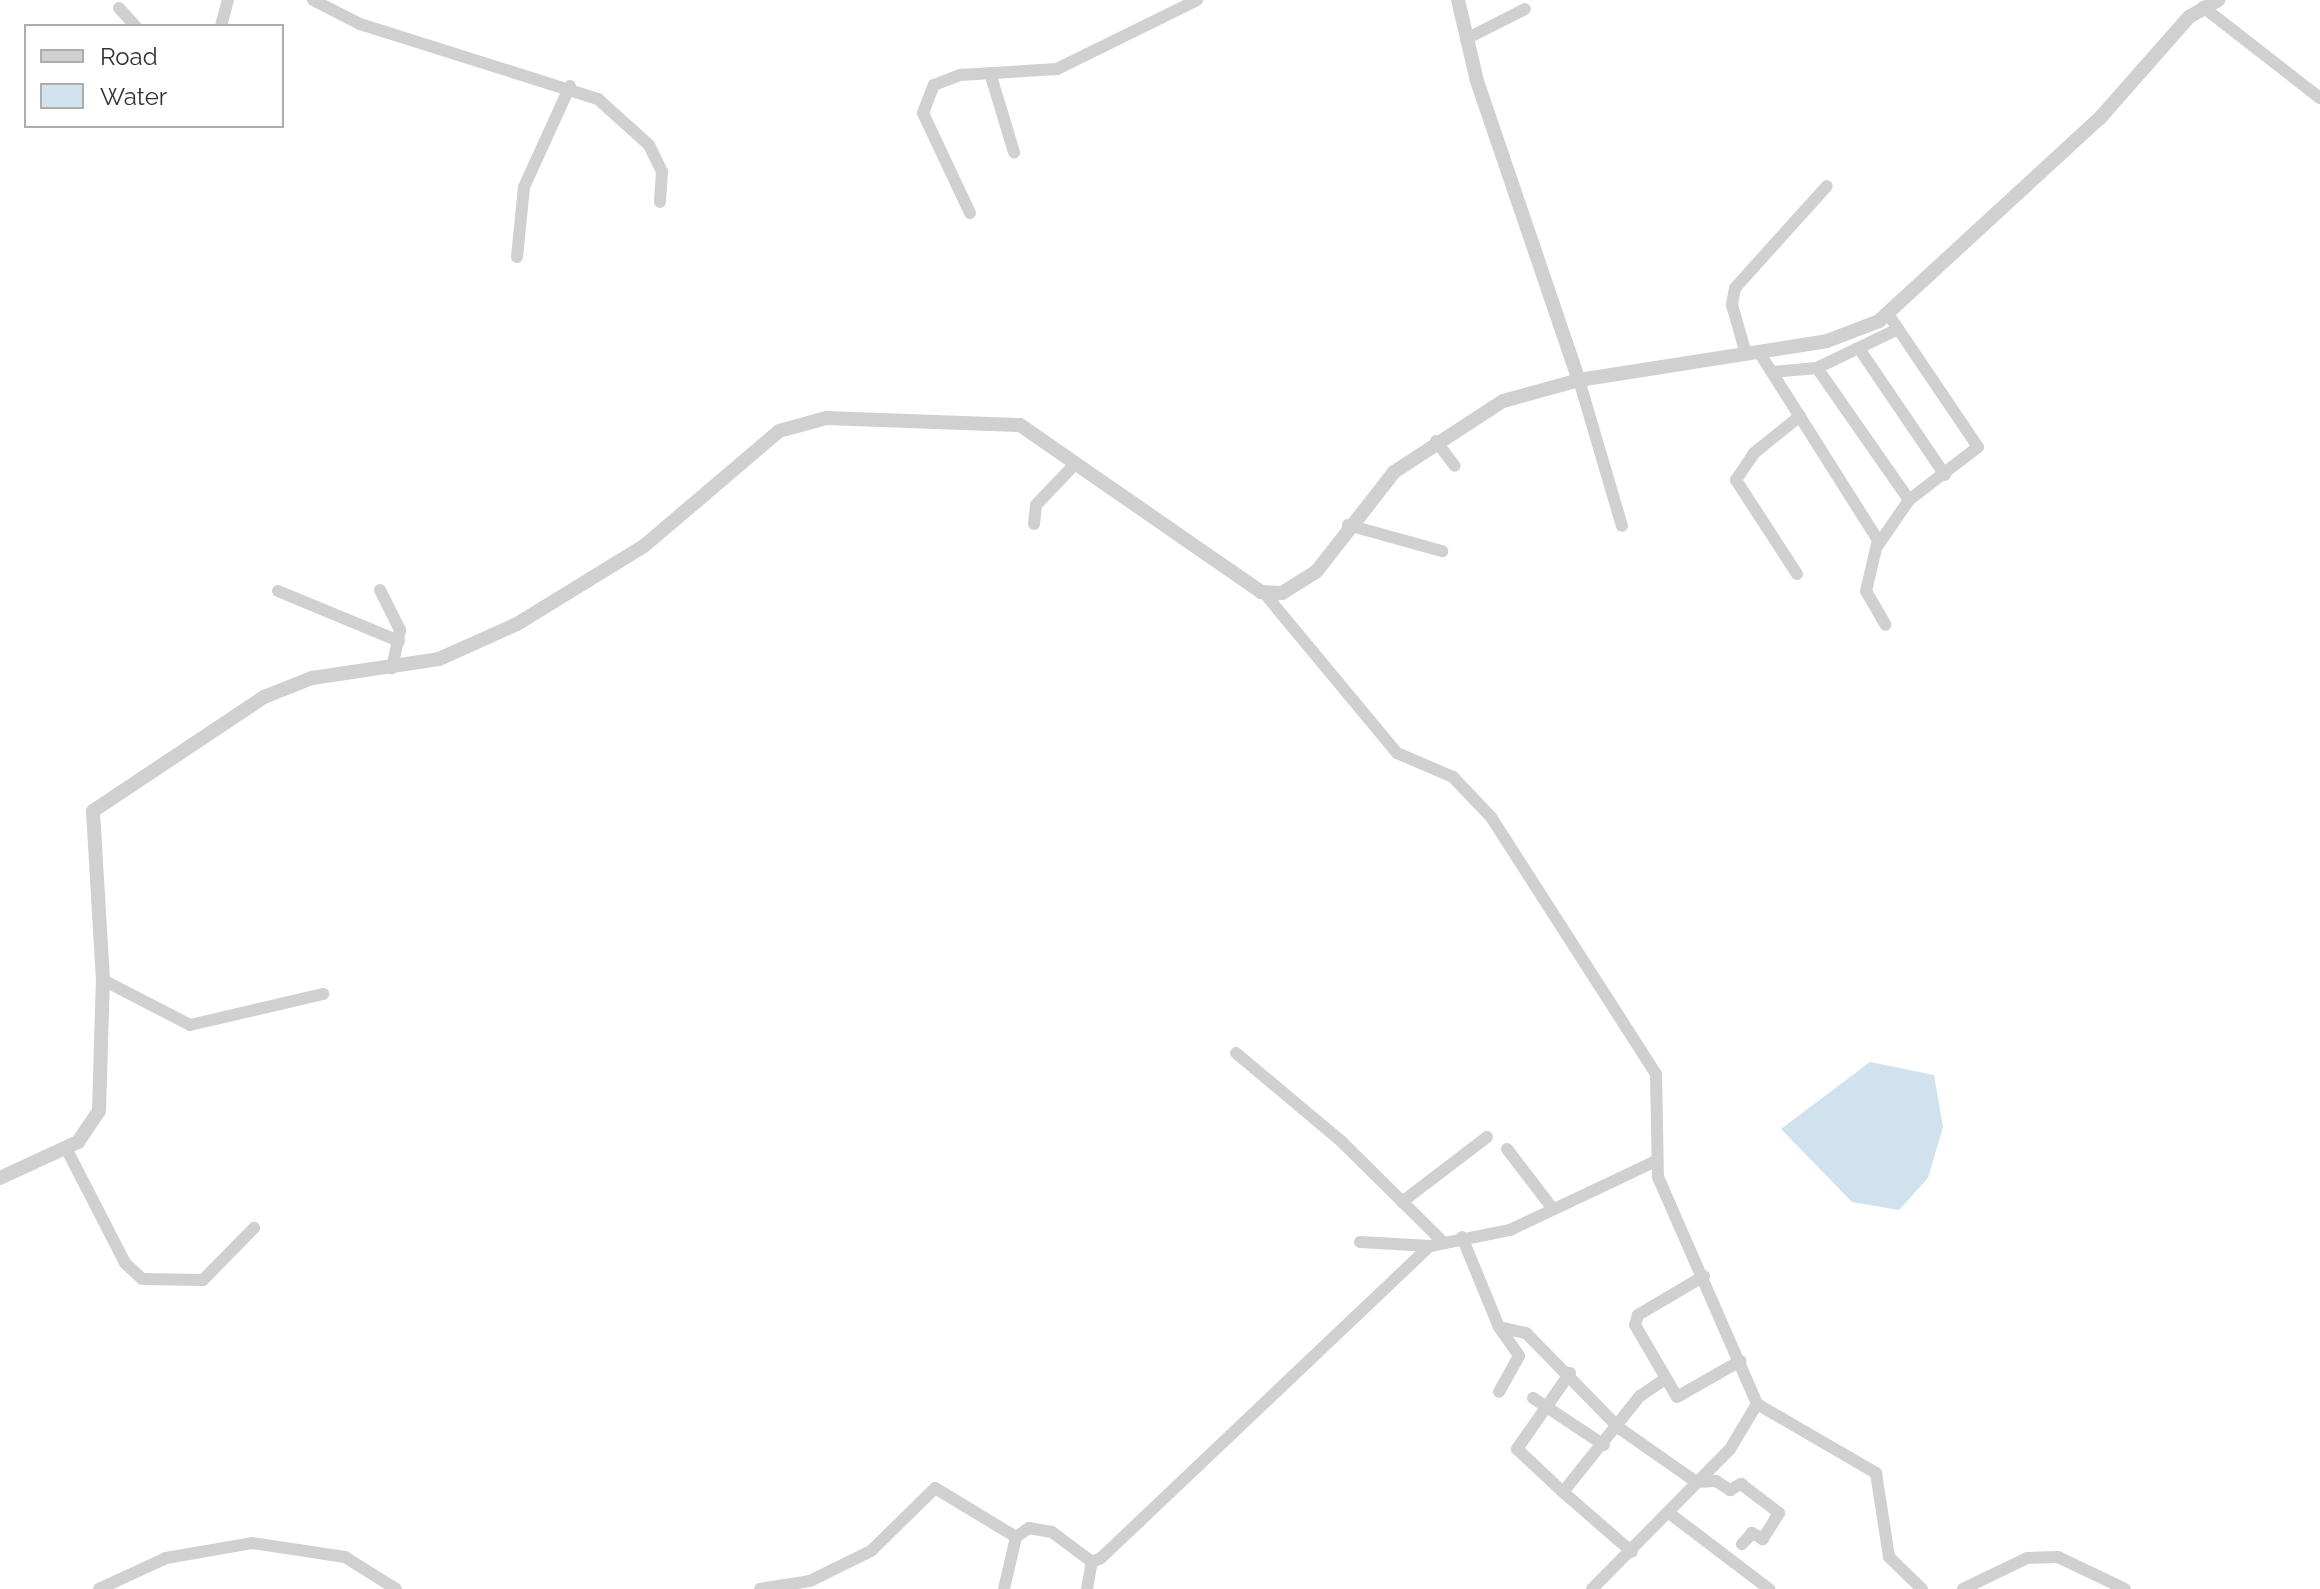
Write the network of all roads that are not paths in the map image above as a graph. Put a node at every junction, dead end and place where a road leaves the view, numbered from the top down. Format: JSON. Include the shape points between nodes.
{"nodes":[{"id":1,"x":228,"y":0,"type":"edge"},
{"id":2,"x":313,"y":0,"type":"edge"},
{"id":3,"x":1197,"y":0,"type":"edge"},
{"id":4,"x":1458,"y":0,"type":"edge"},
{"id":5,"x":2219,"y":0,"type":"edge"},
{"id":6,"x":2203,"y":7,"type":"junction"},
{"id":7,"x":119,"y":8,"type":"dead end"},
{"id":8,"x":1525,"y":9,"type":"dead end"},
{"id":9,"x":133,"y":24,"type":"edge"},
{"id":10,"x":222,"y":24,"type":"edge"},
{"id":11,"x":1466,"y":39,"type":"junction"},
{"id":12,"x":990,"y":73,"type":"junction"},
{"id":13,"x":570,"y":86,"type":"junction"},
{"id":14,"x":2320,"y":98,"type":"edge"},
{"id":15,"x":1014,"y":152,"type":"dead end"},
{"id":16,"x":1827,"y":186,"type":"dead end"},
{"id":17,"x":660,"y":202,"type":"dead end"},
{"id":18,"x":970,"y":213,"type":"dead end"},
{"id":19,"x":517,"y":257,"type":"dead end"},
{"id":20,"x":1888,"y":314,"type":"junction"},
{"id":21,"x":1898,"y":329,"type":"junction"},
{"id":22,"x":1860,"y":350,"type":"junction"},
{"id":23,"x":1753,"y":353,"type":"junction"},
{"id":24,"x":1817,"y":368,"type":"junction"},
{"id":25,"x":1772,"y":372,"type":"junction"},
{"id":26,"x":1579,"y":380,"type":"junction"},
{"id":27,"x":1800,"y":416,"type":"junction"},
{"id":28,"x":1436,"y":441,"type":"junction"},
{"id":29,"x":1076,"y":463,"type":"junction"},
{"id":30,"x":1455,"y":466,"type":"dead end"},
{"id":31,"x":1945,"y":475,"type":"junction"},
{"id":32,"x":1909,"y":500,"type":"junction"},
{"id":33,"x":1034,"y":524,"type":"dead end"},
{"id":34,"x":1348,"y":525,"type":"junction"},
{"id":35,"x":1622,"y":526,"type":"dead end"},
{"id":36,"x":1878,"y":545,"type":"junction"},
{"id":37,"x":1442,"y":551,"type":"dead end"},
{"id":38,"x":1797,"y":574,"type":"dead end"},
{"id":39,"x":380,"y":590,"type":"dead end"},
{"id":40,"x":278,"y":591,"type":"dead end"},
{"id":41,"x":1265,"y":594,"type":"junction"},
{"id":42,"x":1886,"y":625,"type":"dead end"},
{"id":43,"x":399,"y":641,"type":"junction"},
{"id":44,"x":392,"y":668,"type":"junction"},
{"id":45,"x":103,"y":980,"type":"junction"},
{"id":46,"x":323,"y":994,"type":"dead end"},
{"id":47,"x":1236,"y":1053,"type":"dead end"},
{"id":48,"x":1487,"y":1137,"type":"dead end"},
{"id":49,"x":66,"y":1148,"type":"junction"},
{"id":50,"x":1507,"y":1149,"type":"dead end"},
{"id":51,"x":1656,"y":1161,"type":"junction"},
{"id":52,"x":0,"y":1178,"type":"edge"},
{"id":53,"x":1402,"y":1202,"type":"junction"},
{"id":54,"x":1553,"y":1209,"type":"junction"},
{"id":55,"x":254,"y":1228,"type":"dead end"},
{"id":56,"x":1462,"y":1237,"type":"junction"},
{"id":57,"x":1360,"y":1242,"type":"dead end"},
{"id":58,"x":1436,"y":1244,"type":"junction"},
{"id":59,"x":1704,"y":1276,"type":"junction"},
{"id":60,"x":1499,"y":1327,"type":"junction"},
{"id":61,"x":1740,"y":1361,"type":"junction"},
{"id":62,"x":1570,"y":1373,"type":"junction"},
{"id":63,"x":1664,"y":1380,"type":"junction"},
{"id":64,"x":1499,"y":1392,"type":"dead end"},
{"id":65,"x":1533,"y":1398,"type":"dead end"},
{"id":66,"x":1757,"y":1404,"type":"junction"},
{"id":67,"x":1547,"y":1407,"type":"junction"},
{"id":68,"x":1619,"y":1428,"type":"junction"},
{"id":69,"x":1604,"y":1445,"type":"junction"},
{"id":70,"x":1696,"y":1482,"type":"junction"},
{"id":71,"x":1563,"y":1492,"type":"junction"},
{"id":72,"x":1669,"y":1513,"type":"junction"},
{"id":73,"x":1016,"y":1537,"type":"junction"},
{"id":74,"x":1742,"y":1544,"type":"dead end"},
{"id":75,"x":1632,"y":1552,"type":"junction"},
{"id":76,"x":1092,"y":1562,"type":"junction"},
{"id":77,"x":99,"y":1589,"type":"edge"},
{"id":78,"x":396,"y":1589,"type":"edge"},
{"id":79,"x":760,"y":1589,"type":"edge"},
{"id":80,"x":1004,"y":1589,"type":"edge"},
{"id":81,"x":1087,"y":1589,"type":"edge"},
{"id":82,"x":1592,"y":1589,"type":"edge"},
{"id":83,"x":1769,"y":1589,"type":"edge"},
{"id":84,"x":1922,"y":1589,"type":"edge"},
{"id":85,"x":1963,"y":1589,"type":"edge"},
{"id":86,"x":2125,"y":1589,"type":"edge"}],
"edges":[{"from":1,"to":10,"type":"street"},
{"from":2,"to":13,"type":"street","via":[[360,24]]},
{"from":3,"to":12,"type":"street","via":[[1076,62]]},
{"from":4,"to":11,"type":"street"},
{"from":5,"to":6,"type":"street"},
{"from":6,"to":14,"type":"street"},
{"from":6,"to":20,"type":"street","via":[[2100,118]]},
{"from":7,"to":9,"type":"street"},
{"from":8,"to":11,"type":"street"},
{"from":11,"to":26,"type":"street"},
{"from":12,"to":15,"type":"street"},
{"from":12,"to":18,"type":"street","via":[[942,79],[923,105]]},
{"from":13,"to":17,"type":"street","via":[[609,106],[649,145],[662,172]]},
{"from":13,"to":19,"type":"street","via":[[524,187]]},
{"from":16,"to":23,"type":"street","via":[[1735,288],[1732,305]]},
{"from":20,"to":21,"type":"street"},
{"from":20,"to":23,"type":"street","via":[[1847,336]]},
{"from":21,"to":22,"type":"street"},
{"from":21,"to":31,"type":"street","via":[[1978,443]]},
{"from":22,"to":24,"type":"street"},
{"from":22,"to":31,"type":"street"},
{"from":23,"to":25,"type":"street"},
{"from":23,"to":26,"type":"street"},
{"from":24,"to":25,"type":"street"},
{"from":24,"to":32,"type":"street"},
{"from":25,"to":27,"type":"street"},
{"from":26,"to":28,"type":"street","via":[[1503,401]]},
{"from":26,"to":35,"type":"street"},
{"from":27,"to":36,"type":"street"},
{"from":27,"to":38,"type":"street","via":[[1754,453],[1736,480]]},
{"from":28,"to":30,"type":"street"},
{"from":28,"to":34,"type":"street","via":[[1394,472]]},
{"from":29,"to":33,"type":"street","via":[[1036,505]]},
{"from":29,"to":41,"type":"street"},
{"from":29,"to":44,"type":"street","via":[[1038,433],[1011,423],[800,422],[617,566],[470,646]]},
{"from":31,"to":32,"type":"street"},
{"from":32,"to":36,"type":"street"},
{"from":34,"to":37,"type":"street"},
{"from":34,"to":41,"type":"street","via":[[1316,572]]},
{"from":36,"to":42,"type":"street","via":[[1866,591]]},
{"from":39,"to":43,"type":"street","via":[[398,619]]},
{"from":40,"to":43,"type":"street"},
{"from":41,"to":51,"type":"street","via":[[1397,753],[1453,777],[1480,801],[1645,1051],[1660,1106]]},
{"from":43,"to":44,"type":"street"},
{"from":44,"to":45,"type":"street","via":[[278,690],[97,805],[91,824]]},
{"from":45,"to":46,"type":"street","via":[[190,1025]]},
{"from":45,"to":49,"type":"street","via":[[99,1111],[93,1128]]},
{"from":47,"to":53,"type":"street"},
{"from":48,"to":53,"type":"street"},
{"from":49,"to":52,"type":"street"},
{"from":49,"to":55,"type":"street","via":[[125,1263],[142,1279],[203,1280]]},
{"from":50,"to":54,"type":"street"},
{"from":51,"to":54,"type":"street"},
{"from":51,"to":59,"type":"street"},
{"from":53,"to":58,"type":"street"},
{"from":54,"to":56,"type":"street","via":[[1491,1236]]},
{"from":56,"to":58,"type":"street"},
{"from":56,"to":60,"type":"street","via":[[1473,1279]]},
{"from":57,"to":58,"type":"street"},
{"from":58,"to":76,"type":"street","via":[[1292,1383]]},
{"from":59,"to":61,"type":"street"},
{"from":59,"to":63,"type":"street","via":[[1634,1319]]},
{"from":60,"to":62,"type":"street","via":[[1526,1333]]},
{"from":60,"to":64,"type":"street","via":[[1519,1356]]},
{"from":61,"to":63,"type":"street","via":[[1682,1395]]},
{"from":61,"to":66,"type":"street"},
{"from":62,"to":67,"type":"street"},
{"from":62,"to":68,"type":"street"},
{"from":63,"to":68,"type":"street","via":[[1640,1396]]},
{"from":65,"to":67,"type":"street"},
{"from":66,"to":70,"type":"street","via":[[1740,1436]]},
{"from":66,"to":84,"type":"street","via":[[1876,1473],[1889,1557]]},
{"from":67,"to":69,"type":"street"},
{"from":67,"to":71,"type":"street","via":[[1517,1449]]},
{"from":68,"to":69,"type":"street"},
{"from":68,"to":70,"type":"street"},
{"from":69,"to":71,"type":"street"},
{"from":70,"to":72,"type":"street"},
{"from":70,"to":74,"type":"street","via":[[1716,1481],[1730,1490],[1741,1484],[1780,1515],[1763,1539],[1752,1533]]},
{"from":71,"to":75,"type":"street"},
{"from":72,"to":75,"type":"street"},
{"from":72,"to":83,"type":"street"},
{"from":73,"to":76,"type":"street","via":[[1039,1527]]},
{"from":73,"to":79,"type":"street","via":[[935,1488],[871,1551],[810,1581]]},
{"from":73,"to":80,"type":"street"},
{"from":75,"to":82,"type":"street"},
{"from":76,"to":81,"type":"street"},
{"from":77,"to":78,"type":"street","via":[[166,1558],[252,1543],[345,1557]]},
{"from":85,"to":86,"type":"street","via":[[2027,1558],[2058,1557]]}]}
